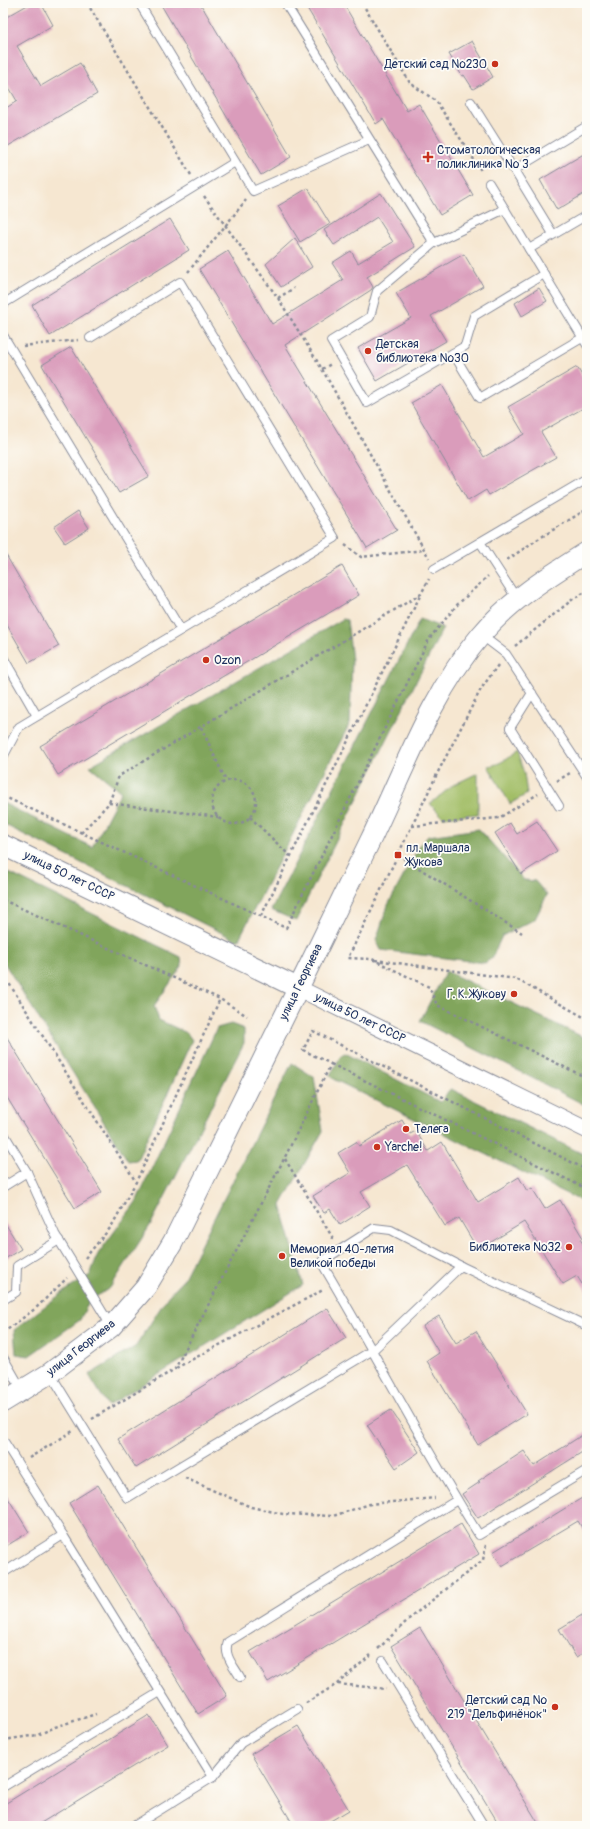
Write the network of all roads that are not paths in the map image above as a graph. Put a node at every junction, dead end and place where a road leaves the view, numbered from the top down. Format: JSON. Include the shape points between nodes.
{"nodes":[{"id":1,"x":139,"y":3,"type":"edge"},
{"id":2,"x":286,"y":3,"type":"edge"},
{"id":3,"x":471,"y":102,"type":"dead end"},
{"id":4,"x":587,"y":126,"type":"edge"},
{"id":5,"x":369,"y":140,"type":"junction"},
{"id":6,"x":235,"y":162,"type":"junction"},
{"id":7,"x":514,"y":170,"type":"junction"},
{"id":8,"x":489,"y":183,"type":"road end"},
{"id":9,"x":505,"y":209,"type":"junction"},
{"id":10,"x":587,"y":214,"type":"edge"},
{"id":11,"x":553,"y":234,"type":"junction"},
{"id":12,"x":434,"y":243,"type":"junction"},
{"id":13,"x":529,"y":249,"type":"junction"},
{"id":14,"x":544,"y":274,"type":"junction"},
{"id":15,"x":4,"y":301,"type":"edge"},
{"id":16,"x":3,"y":335,"type":"edge"},
{"id":17,"x":90,"y":338,"type":"road end"},
{"id":18,"x":585,"y":341,"type":"edge"},
{"id":19,"x":453,"y":353,"type":"junction"},
{"id":20,"x":587,"y":479,"type":"edge"},
{"id":21,"x":480,"y":542,"type":"junction"},
{"id":22,"x":587,"y":552,"type":"edge"},
{"id":23,"x":434,"y":569,"type":"road end"},
{"id":24,"x":517,"y":599,"type":"junction"},
{"id":25,"x":181,"y":630,"type":"junction"},
{"id":26,"x":481,"y":635,"type":"junction"},
{"id":27,"x":3,"y":657,"type":"edge"},
{"id":28,"x":532,"y":693,"type":"junction"},
{"id":29,"x":37,"y":716,"type":"junction"},
{"id":30,"x":3,"y":757,"type":"edge"},
{"id":31,"x":587,"y":777,"type":"edge"},
{"id":32,"x":559,"y":806,"type":"dead end"},
{"id":33,"x":3,"y":844,"type":"edge"},
{"id":34,"x":298,"y":988,"type":"junction"},
{"id":35,"x":587,"y":1130,"type":"edge"},
{"id":36,"x":3,"y":1132,"type":"edge"},
{"id":37,"x":27,"y":1172,"type":"junction"},
{"id":38,"x":3,"y":1187,"type":"edge"},
{"id":39,"x":59,"y":1240,"type":"junction"},
{"id":40,"x":461,"y":1266,"type":"junction"},
{"id":41,"x":3,"y":1300,"type":"edge"},
{"id":42,"x":587,"y":1326,"type":"edge"},
{"id":43,"x":111,"y":1327,"type":"junction"},
{"id":44,"x":373,"y":1350,"type":"junction"},
{"id":45,"x":3,"y":1357,"type":"edge"},
{"id":46,"x":50,"y":1373,"type":"junction"},
{"id":47,"x":22,"y":1390,"type":"junction"},
{"id":48,"x":3,"y":1402,"type":"edge"},
{"id":49,"x":3,"y":1440,"type":"edge"},
{"id":50,"x":587,"y":1470,"type":"edge"},
{"id":51,"x":457,"y":1500,"type":"junction"},
{"id":52,"x":63,"y":1535,"type":"junction"},
{"id":53,"x":3,"y":1572,"type":"edge"},
{"id":54,"x":383,"y":1661,"type":"dead end"},
{"id":55,"x":240,"y":1677,"type":"dead end"},
{"id":56,"x":160,"y":1692,"type":"junction"},
{"id":57,"x":297,"y":1709,"type":"road end"},
{"id":58,"x":213,"y":1776,"type":"junction"},
{"id":59,"x":3,"y":1787,"type":"edge"},
{"id":60,"x":134,"y":1826,"type":"edge"},
{"id":61,"x":484,"y":1826,"type":"edge"}],
"edges":[{"from":1,"to":6,"type":"lane"},
{"from":2,"to":5,"type":"lane"},
{"from":3,"to":7,"type":"lane"},
{"from":4,"to":7,"type":"lane"},
{"from":5,"to":6,"type":"lane","via":[[253,191]]},
{"from":5,"to":12,"type":"lane"},
{"from":6,"to":15,"type":"lane"},
{"from":7,"to":11,"type":"lane"},
{"from":8,"to":9,"type":"lane"},
{"from":9,"to":12,"type":"lane"},
{"from":9,"to":13,"type":"lane"},
{"from":10,"to":11,"type":"lane"},
{"from":11,"to":13,"type":"lane"},
{"from":12,"to":19,"type":"lane","via":[[377,291],[370,317],[331,341],[367,403]]},
{"from":13,"to":14,"type":"lane"},
{"from":14,"to":18,"type":"lane"},
{"from":14,"to":19,"type":"lane","via":[[474,316],[465,346]]},
{"from":16,"to":25,"type":"lane"},
{"from":17,"to":25,"type":"lane","via":[[180,282],[335,538]]},
{"from":18,"to":19,"type":"lane","via":[[480,398]]},
{"from":20,"to":21,"type":"lane"},
{"from":21,"to":23,"type":"lane"},
{"from":21,"to":24,"type":"lane"},
{"from":22,"to":24,"type":"street","name":"улица Георгиева"},
{"from":24,"to":26,"type":"street","name":"улица Георгиева"},
{"from":25,"to":29,"type":"lane"},
{"from":26,"to":28,"type":"lane","via":[[506,654]]},
{"from":26,"to":34,"type":"street","name":"улица Георгиева","via":[[453,673],[432,709]]},
{"from":27,"to":29,"type":"lane"},
{"from":28,"to":31,"type":"lane"},
{"from":28,"to":32,"type":"lane","via":[[510,728]]},
{"from":29,"to":30,"type":"lane","via":[[19,727]]},
{"from":33,"to":34,"type":"street","name":"улица 50 лет СССР"},
{"from":34,"to":35,"type":"street","name":"улица 50 лет СССР"},
{"from":34,"to":43,"type":"street","name":"улица Георгиева","via":[[173,1242],[146,1287]]},
{"from":36,"to":37,"type":"lane"},
{"from":37,"to":38,"type":"lane"},
{"from":37,"to":39,"type":"lane"},
{"from":39,"to":41,"type":"lane","via":[[17,1266],[16,1292]]},
{"from":39,"to":43,"type":"lane"},
{"from":40,"to":42,"type":"lane"},
{"from":40,"to":44,"type":"lane"},
{"from":40,"to":44,"type":"lane","via":[[391,1230],[374,1228],[321,1262]]},
{"from":43,"to":46,"type":"street","name":"улица Георгиева"},
{"from":44,"to":46,"type":"lane","via":[[127,1498]]},
{"from":44,"to":51,"type":"lane"},
{"from":45,"to":47,"type":"lane"},
{"from":46,"to":47,"type":"street","name":"улица Георгиева"},
{"from":47,"to":48,"type":"street","name":"улица Георгиева"},
{"from":49,"to":52,"type":"lane"},
{"from":50,"to":51,"type":"lane","via":[[480,1535]]},
{"from":51,"to":55,"type":"lane","via":[[228,1642],[226,1654]]},
{"from":52,"to":53,"type":"lane"},
{"from":52,"to":56,"type":"lane"},
{"from":54,"to":61,"type":"lane"},
{"from":56,"to":58,"type":"lane"},
{"from":56,"to":59,"type":"lane"},
{"from":57,"to":58,"type":"lane","via":[[240,1743]]},
{"from":58,"to":60,"type":"lane"}]}
